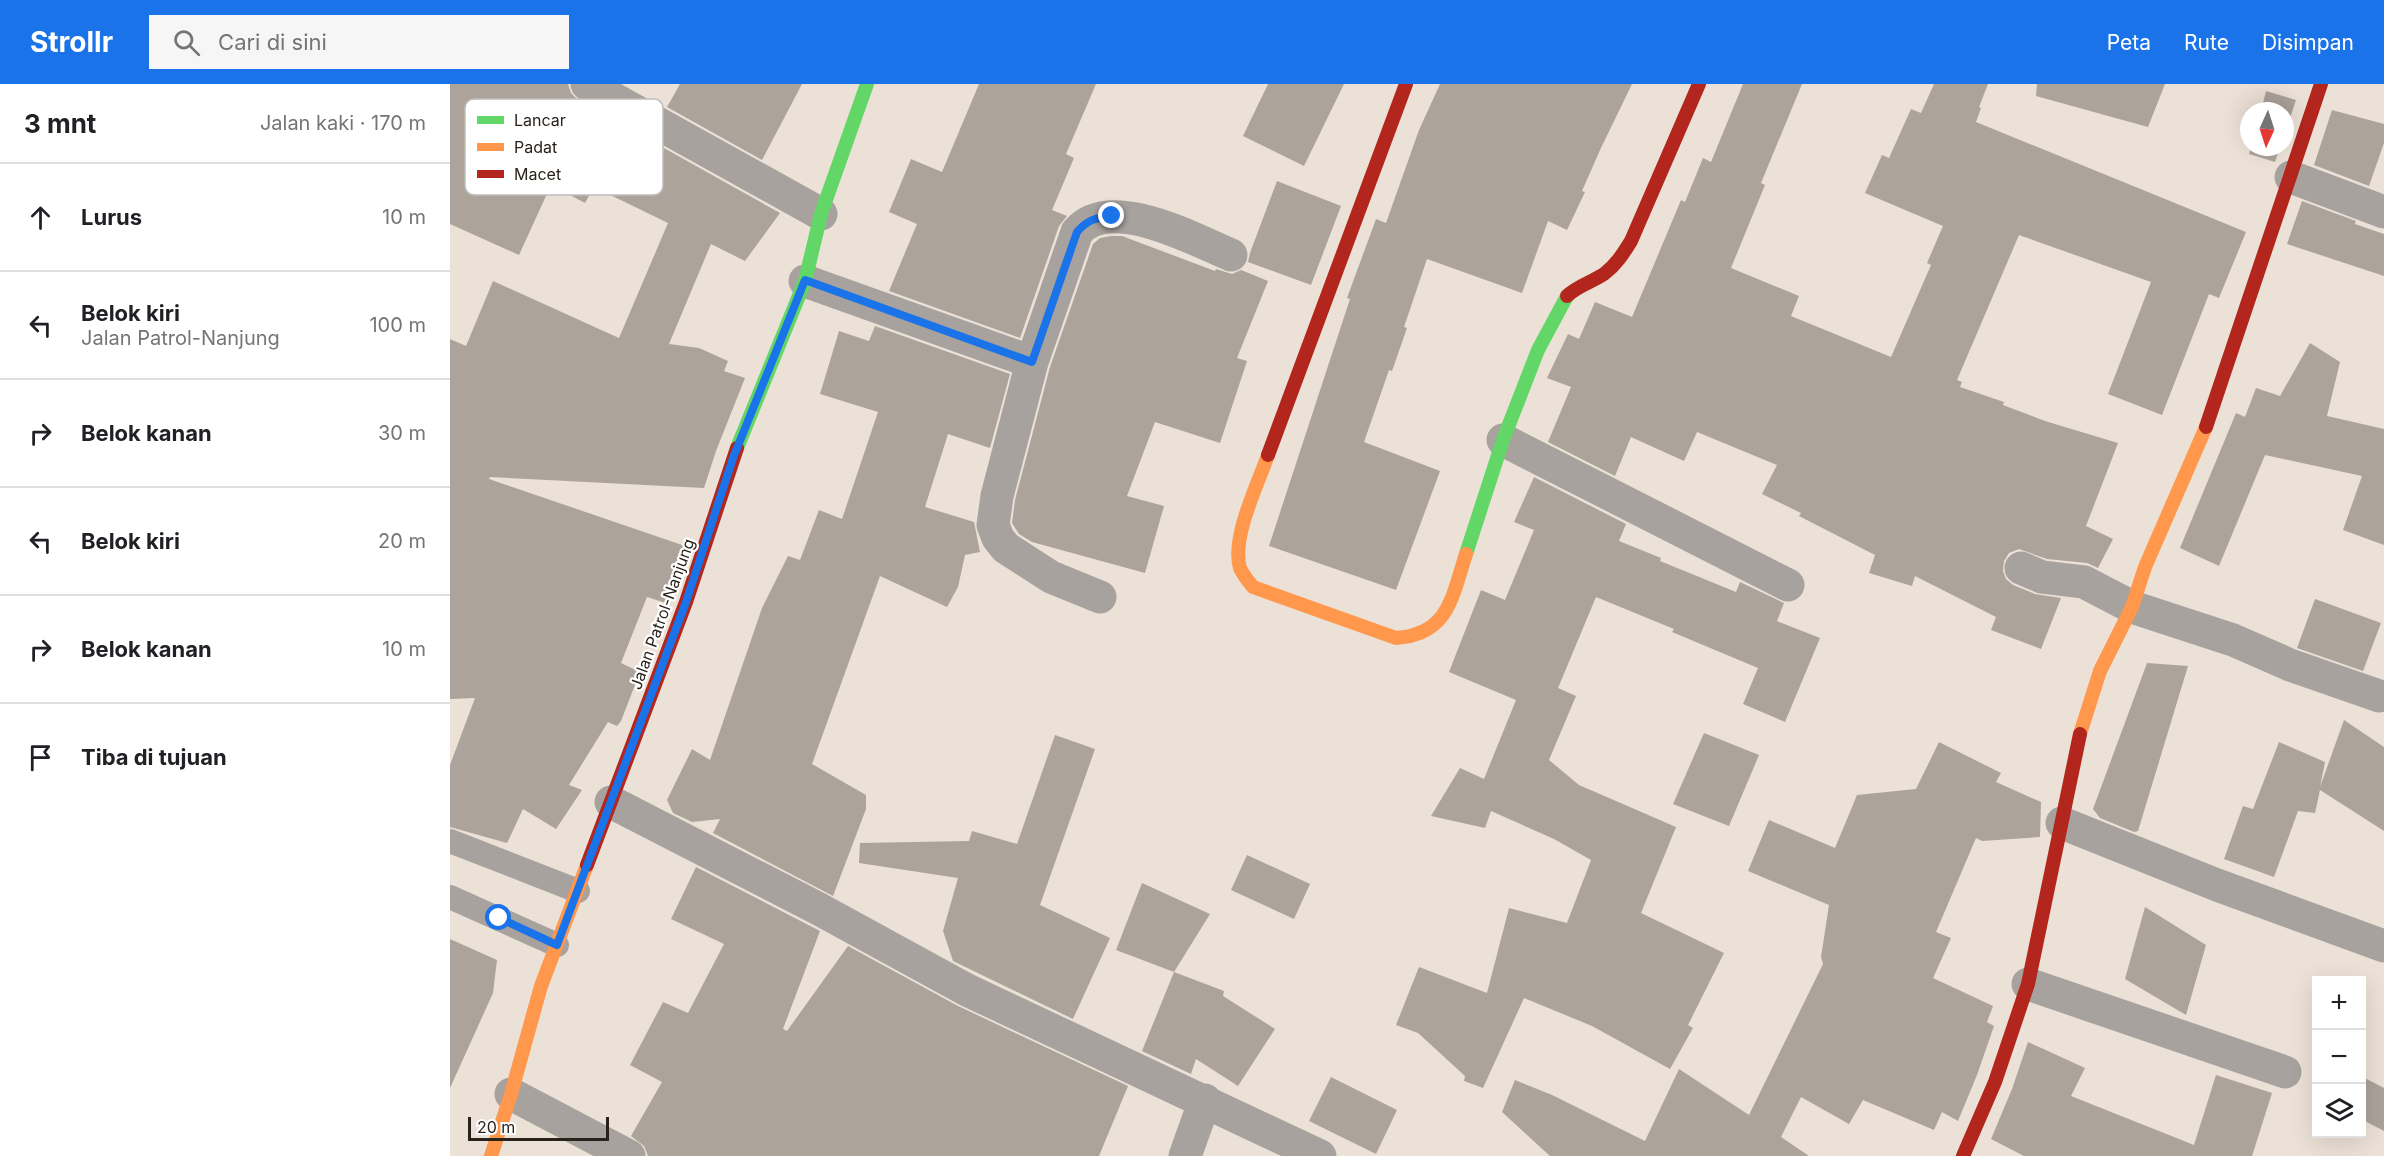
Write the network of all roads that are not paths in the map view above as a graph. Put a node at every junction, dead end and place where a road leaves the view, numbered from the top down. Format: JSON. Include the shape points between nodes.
{"nodes":[{"id":1,"x":587,"y":84,"type":"edge"},
{"id":2,"x":867,"y":84,"type":"edge"},
{"id":3,"x":1406,"y":84,"type":"edge"},
{"id":4,"x":1699,"y":84,"type":"edge"},
{"id":5,"x":2314,"y":86,"type":"edge"},
{"id":6,"x":614,"y":99,"type":"edge"},
{"id":7,"x":663,"y":126,"type":"edge"},
{"id":8,"x":2291,"y":177,"type":"junction"},
{"id":9,"x":2384,"y":212,"type":"edge"},
{"id":10,"x":821,"y":214,"type":"junction"},
{"id":11,"x":1231,"y":255,"type":"dead end"},
{"id":12,"x":805,"y":280,"type":"junction"},
{"id":13,"x":1032,"y":362,"type":"junction"},
{"id":14,"x":1503,"y":440,"type":"junction"},
{"id":15,"x":2021,"y":568,"type":"dead end"},
{"id":16,"x":1788,"y":585,"type":"dead end"},
{"id":17,"x":1100,"y":597,"type":"dead end"},
{"id":18,"x":2132,"y":607,"type":"junction"},
{"id":19,"x":2379,"y":696,"type":"dead end"},
{"id":20,"x":611,"y":802,"type":"junction"},
{"id":21,"x":2062,"y":823,"type":"junction"},
{"id":22,"x":450,"y":841,"type":"edge"},
{"id":23,"x":578,"y":891,"type":"junction"},
{"id":24,"x":450,"y":897,"type":"edge"},
{"id":25,"x":557,"y":945,"type":"junction"},
{"id":26,"x":2384,"y":946,"type":"edge"},
{"id":27,"x":2028,"y":984,"type":"junction"},
{"id":28,"x":2286,"y":1072,"type":"dead end"},
{"id":29,"x":511,"y":1094,"type":"junction"},
{"id":30,"x":1205,"y":1100,"type":"junction"},
{"id":31,"x":491,"y":1156,"type":"edge"},
{"id":32,"x":628,"y":1156,"type":"edge"},
{"id":33,"x":1185,"y":1156,"type":"edge"},
{"id":34,"x":1320,"y":1156,"type":"edge"},
{"id":35,"x":1963,"y":1156,"type":"edge"}],
"edges":[{"from":1,"to":6,"type":"street"},
{"from":2,"to":10,"type":"street","name":"Jalan Patrol-Nanjung"},
{"from":3,"to":14,"type":"street","via":[[1253,497],[1236,555],[1241,574],[1253,587],[1396,638],[1413,637],[1429,630],[1443,620],[1449,606]]},
{"from":4,"to":14,"type":"street","via":[[1631,241],[1618,262],[1565,298],[1538,350]]},
{"from":5,"to":8,"type":"street"},
{"from":7,"to":10,"type":"street"},
{"from":8,"to":9,"type":"street"},
{"from":8,"to":18,"type":"street","via":[[2204,434],[2145,567]]},
{"from":10,"to":12,"type":"street","name":"Jalan Patrol-Nanjung"},
{"from":11,"to":13,"type":"street","via":[[1129,216],[1094,218],[1077,232]]},
{"from":12,"to":13,"type":"street"},
{"from":12,"to":20,"type":"street","name":"Jalan Patrol-Nanjung","via":[[733,458],[686,602]]},
{"from":13,"to":17,"type":"street","via":[[993,525],[1006,548],[1051,577]]},
{"from":14,"to":16,"type":"street"},
{"from":15,"to":18,"type":"street","via":[[2042,577],[2084,582]]},
{"from":18,"to":19,"type":"street","via":[[2233,640]]},
{"from":18,"to":21,"type":"street","via":[[2100,671],[2085,713]]},
{"from":20,"to":23,"type":"street","name":"Jalan Patrol-Nanjung"},
{"from":20,"to":30,"type":"street","via":[[967,990]]},
{"from":21,"to":26,"type":"street"},
{"from":21,"to":27,"type":"street"},
{"from":22,"to":23,"type":"lane"},
{"from":23,"to":25,"type":"street","name":"Jalan Patrol-Nanjung"},
{"from":24,"to":25,"type":"lane"},
{"from":25,"to":29,"type":"street","name":"Jalan Patrol-Nanjung","via":[[541,986]]},
{"from":27,"to":28,"type":"street"},
{"from":27,"to":35,"type":"street","via":[[1995,1082]]},
{"from":29,"to":31,"type":"street","name":"Jalan Patrol-Nanjung"},
{"from":29,"to":32,"type":"street"},
{"from":30,"to":33,"type":"street"},
{"from":30,"to":34,"type":"street"}]}
